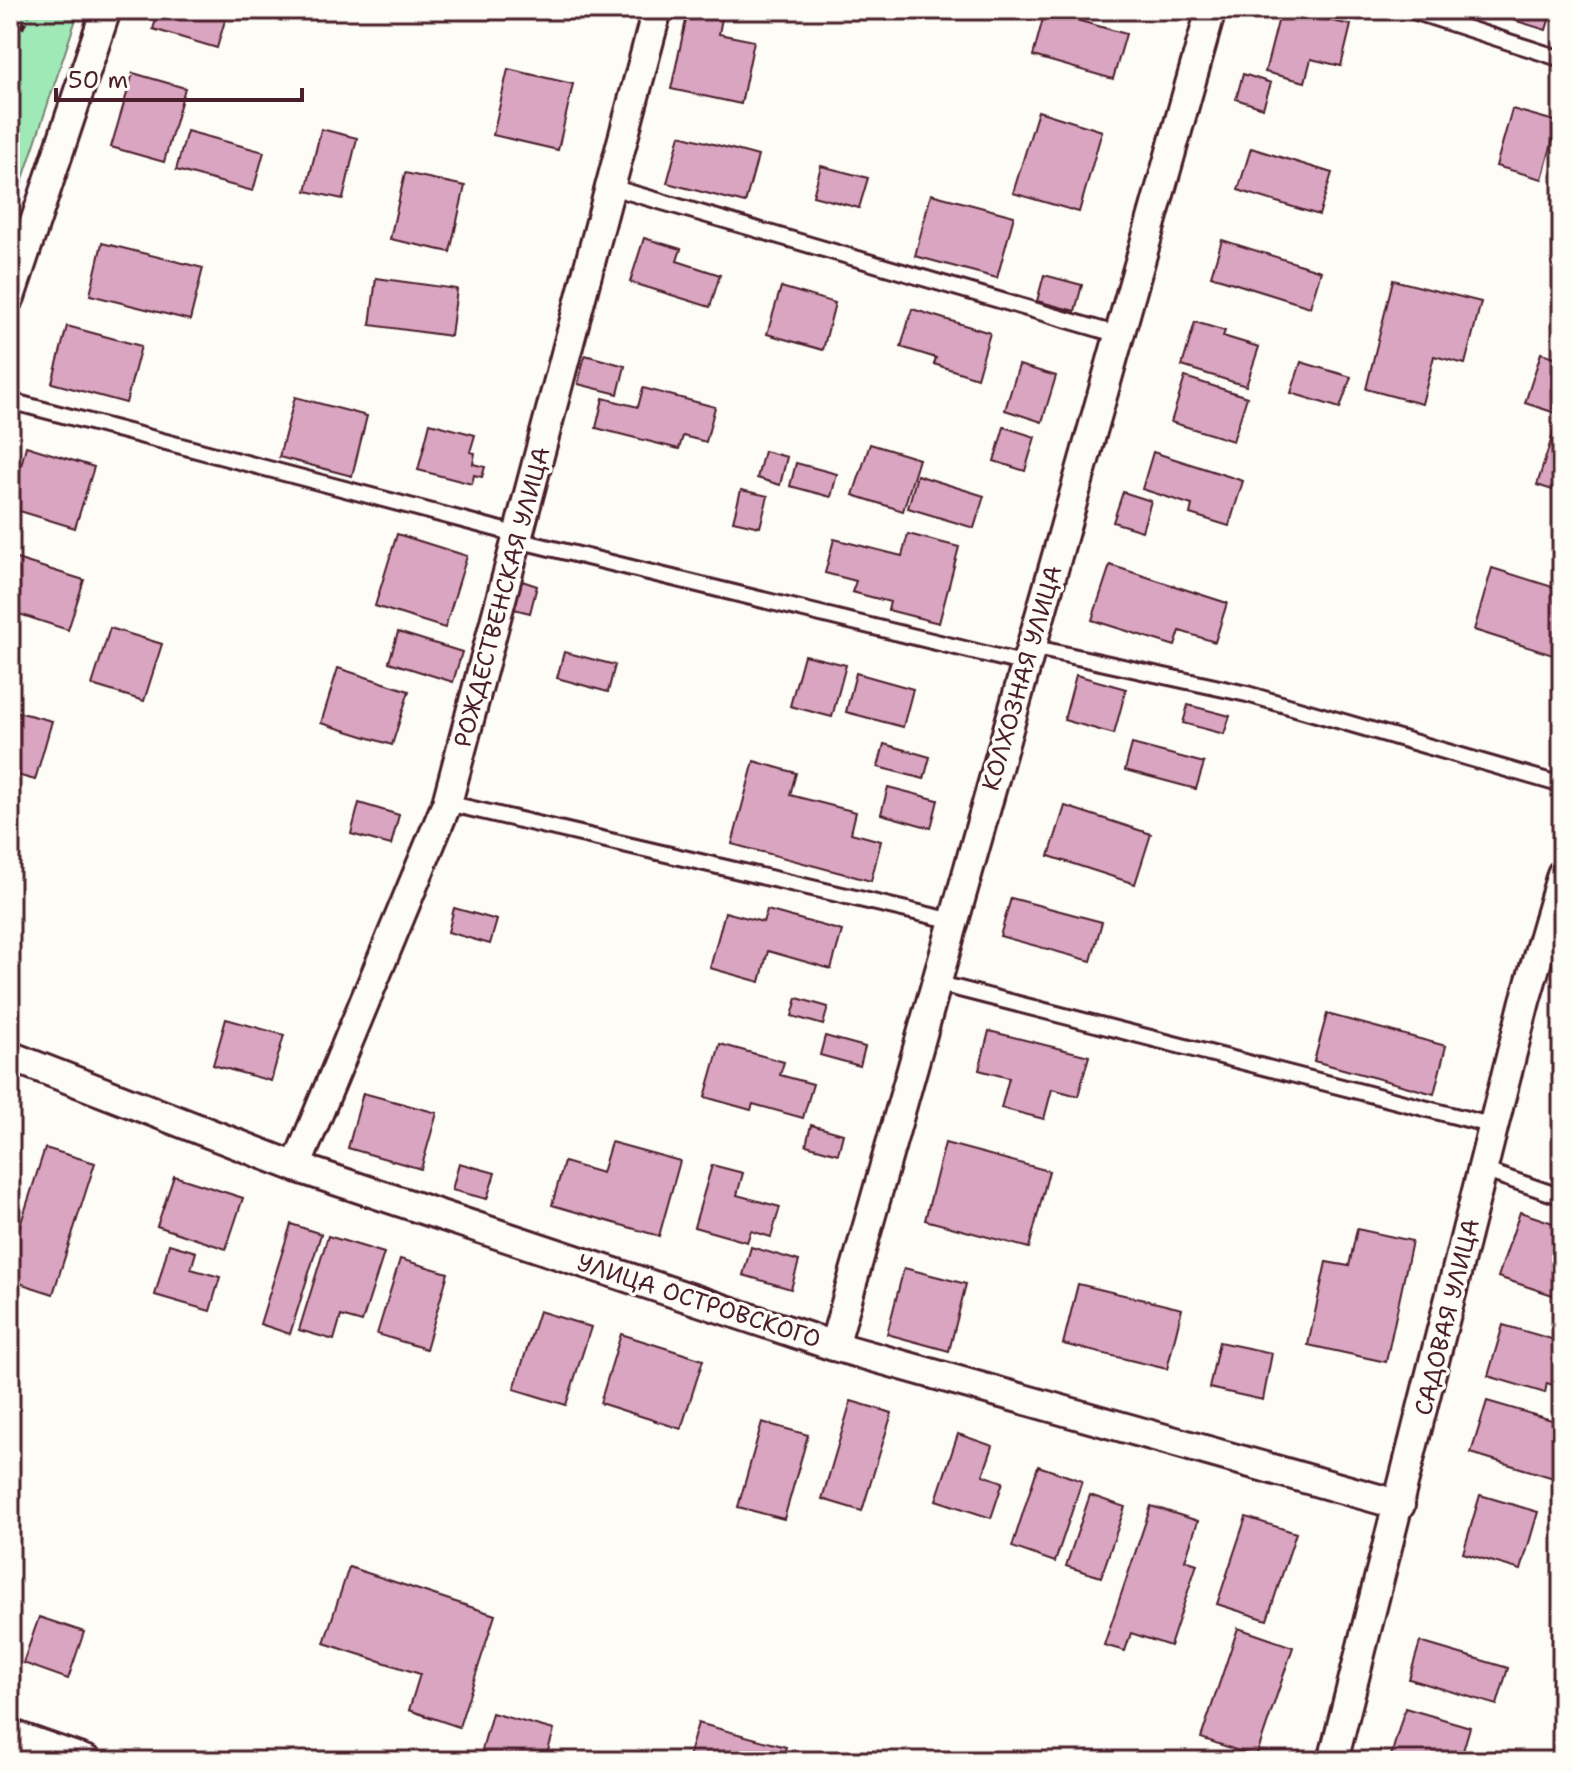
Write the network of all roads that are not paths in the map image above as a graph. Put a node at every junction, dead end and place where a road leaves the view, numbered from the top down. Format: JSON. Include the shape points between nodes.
{"nodes":[{"id":1,"x":106,"y":10,"type":"edge"},
{"id":2,"x":657,"y":10,"type":"edge"},
{"id":3,"x":1211,"y":10,"type":"edge"},
{"id":4,"x":1410,"y":10,"type":"edge"},
{"id":5,"x":1562,"y":59,"type":"edge"},
{"id":6,"x":611,"y":187,"type":"junction"},
{"id":7,"x":10,"y":297,"type":"edge"},
{"id":8,"x":1119,"y":335,"type":"junction"},
{"id":9,"x":10,"y":401,"type":"edge"},
{"id":10,"x":517,"y":540,"type":"junction"},
{"id":11,"x":1029,"y":655,"type":"junction"},
{"id":12,"x":1562,"y":785,"type":"edge"},
{"id":13,"x":447,"y":803,"type":"junction"},
{"id":14,"x":1562,"y":874,"type":"edge"},
{"id":15,"x":954,"y":921,"type":"junction"},
{"id":16,"x":936,"y":983,"type":"junction"},
{"id":17,"x":10,"y":1056,"type":"edge"},
{"id":18,"x":1494,"y":1126,"type":"junction"},
{"id":19,"x":296,"y":1167,"type":"junction"},
{"id":20,"x":1483,"y":1170,"type":"junction"},
{"id":21,"x":1562,"y":1197,"type":"edge"},
{"id":22,"x":834,"y":1346,"type":"junction"},
{"id":23,"x":1400,"y":1505,"type":"junction"},
{"id":24,"x":10,"y":1734,"type":"edge"},
{"id":25,"x":87,"y":1761,"type":"edge"},
{"id":26,"x":1333,"y":1761,"type":"edge"}],
"edges":[{"from":1,"to":7,"type":"street"},
{"from":2,"to":6,"type":"street","name":"РОЖДЕСТВЕНСКАЯ УЛИЦА"},
{"from":3,"to":8,"type":"street","name":"КОЛХОЗНАЯ УЛИЦА"},
{"from":4,"to":5,"type":"lane"},
{"from":6,"to":8,"type":"lane"},
{"from":6,"to":10,"type":"street","name":"РОЖДЕСТВЕНСКАЯ УЛИЦА"},
{"from":8,"to":11,"type":"street","name":"КОЛХОЗНАЯ УЛИЦА"},
{"from":9,"to":10,"type":"lane","via":[[501,530]]},
{"from":10,"to":11,"type":"lane"},
{"from":10,"to":13,"type":"street","name":"РОЖДЕСТВЕНСКАЯ УЛИЦА"},
{"from":11,"to":12,"type":"lane","via":[[1247,694]]},
{"from":11,"to":15,"type":"street","name":"КОЛХОЗНАЯ УЛИЦА"},
{"from":13,"to":15,"type":"lane"},
{"from":13,"to":19,"type":"street","name":"РОЖДЕСТВЕНСКАЯ УЛИЦА"},
{"from":14,"to":18,"type":"street","name":"САДОВАЯ УЛИЦА"},
{"from":15,"to":16,"type":"street","name":"КОЛХОЗНАЯ УЛИЦА"},
{"from":16,"to":18,"type":"lane"},
{"from":16,"to":22,"type":"street","name":"КОЛХОЗНАЯ УЛИЦА"},
{"from":17,"to":19,"type":"street","name":"УЛИЦА ОСТРОВСКОГО"},
{"from":18,"to":20,"type":"street","name":"САДОВАЯ УЛИЦА"},
{"from":19,"to":22,"type":"street","name":"УЛИЦА ОСТРОВСКОГО"},
{"from":20,"to":21,"type":"lane"},
{"from":20,"to":23,"type":"street","name":"САДОВАЯ УЛИЦА"},
{"from":22,"to":23,"type":"street","name":"УЛИЦА ОСТРОВСКОГО"},
{"from":23,"to":26,"type":"street","name":"САДОВАЯ УЛИЦА"},
{"from":24,"to":25,"type":"street"}]}
